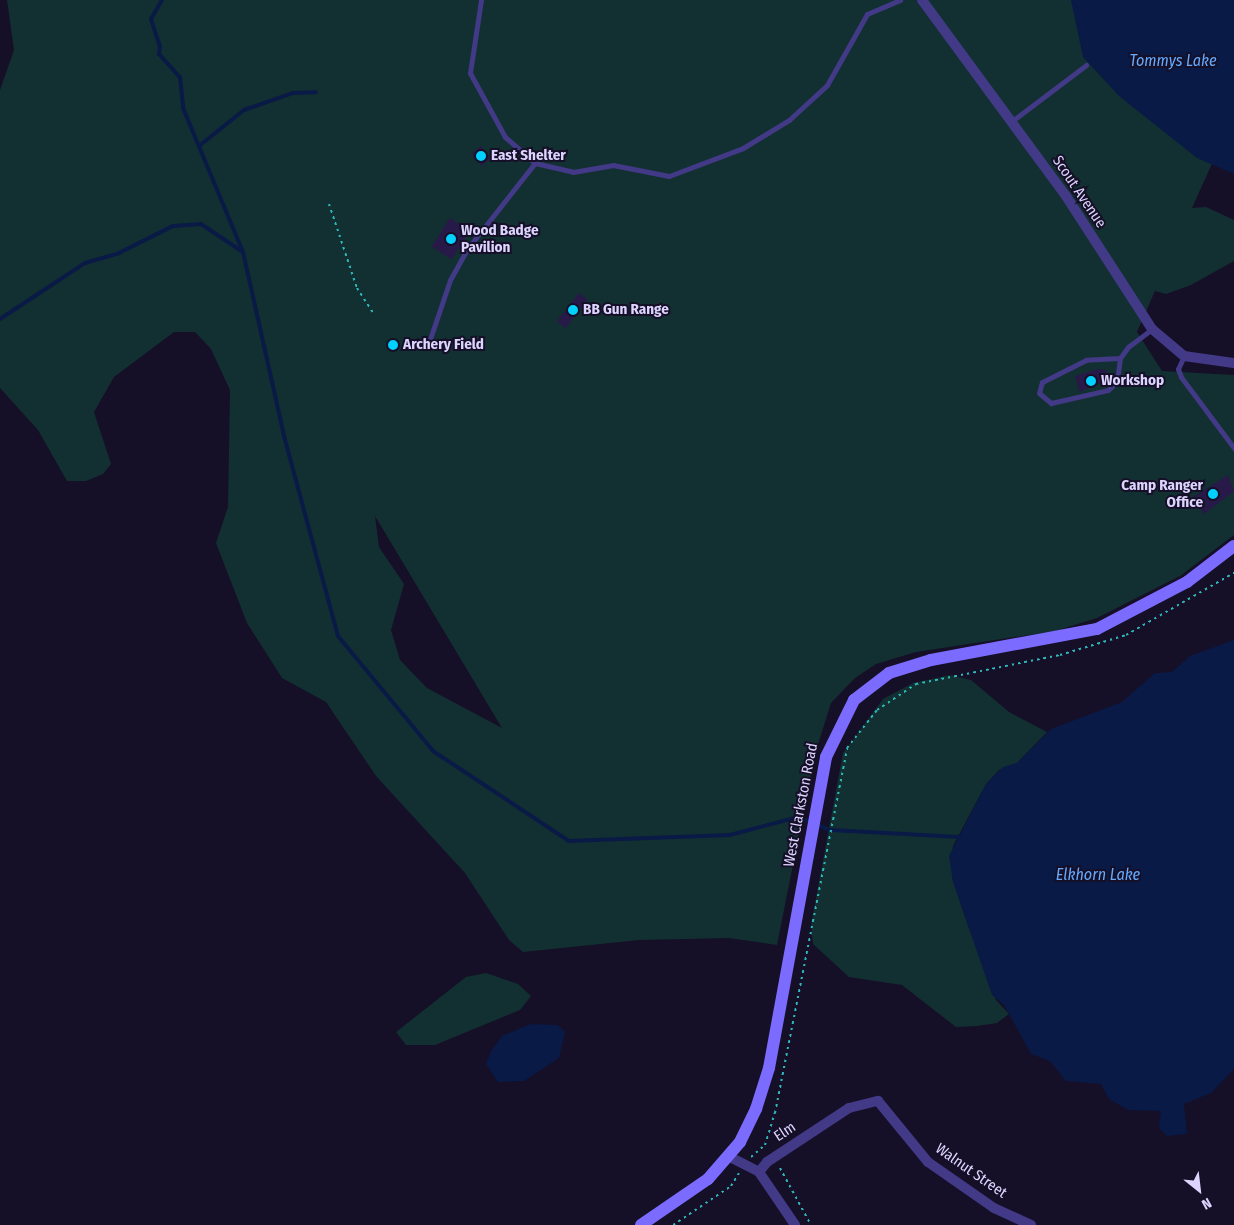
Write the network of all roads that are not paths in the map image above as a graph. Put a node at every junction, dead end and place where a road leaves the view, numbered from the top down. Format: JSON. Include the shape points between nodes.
{"nodes":[{"id":1,"x":481,"y":0,"type":"edge"},
{"id":2,"x":900,"y":0,"type":"edge"},
{"id":3,"x":922,"y":0,"type":"edge"},
{"id":4,"x":1086,"y":65,"type":"dead end"},
{"id":5,"x":1012,"y":120,"type":"junction"},
{"id":6,"x":535,"y":163,"type":"junction"},
{"id":7,"x":1152,"y":329,"type":"junction"},
{"id":8,"x":429,"y":342,"type":"dead end"},
{"id":9,"x":1184,"y":356,"type":"junction"},
{"id":10,"x":1120,"y":358,"type":"junction"},
{"id":11,"x":1234,"y":363,"type":"edge"},
{"id":12,"x":1234,"y":448,"type":"edge"},
{"id":13,"x":1234,"y":546,"type":"edge"},
{"id":14,"x":832,"y":1119,"type":"joint"},
{"id":15,"x":728,"y":1156,"type":"junction"},
{"id":16,"x":759,"y":1172,"type":"junction"},
{"id":17,"x":1027,"y":1224,"type":"edge"},
{"id":18,"x":641,"y":1225,"type":"edge"},
{"id":19,"x":795,"y":1225,"type":"edge"}],
"edges":[{"from":1,"to":6,"type":"lane","via":[[470,73],[505,137]]},
{"from":2,"to":6,"type":"lane","via":[[867,14],[827,85],[789,120],[743,148],[669,176],[613,165],[573,172]]},
{"from":3,"to":5,"type":"street","name":"Scout Avenue"},
{"from":4,"to":5,"type":"lane"},
{"from":5,"to":7,"type":"street","name":"Scout Avenue"},
{"from":6,"to":8,"type":"lane","via":[[468,248],[450,280]]},
{"from":7,"to":9,"type":"street","name":"Scout Avenue"},
{"from":7,"to":10,"type":"lane","via":[[1128,346]]},
{"from":9,"to":11,"type":"street"},
{"from":9,"to":12,"type":"lane","via":[[1178,369],[1181,377]]},
{"from":10,"to":10,"type":"lane","via":[[1117,382],[1108,390],[1051,403],[1039,393],[1042,382],[1086,360]]},
{"from":13,"to":15,"type":"main road","name":"West Clarkston Road","via":[[1187,582],[1097,629],[931,660],[889,673],[854,700],[826,757],[770,1068],[756,1109]]},
{"from":14,"to":16,"type":"street","name":"Elm","via":[[774,1157]]},
{"from":14,"to":17,"type":"street","name":"Walnut Street","via":[[860,1102],[878,1101],[928,1162],[994,1208]]},
{"from":15,"to":16,"type":"street"},
{"from":15,"to":18,"type":"main road","name":"West Clarkston Road","via":[[708,1179]]},
{"from":16,"to":19,"type":"street"}]}
